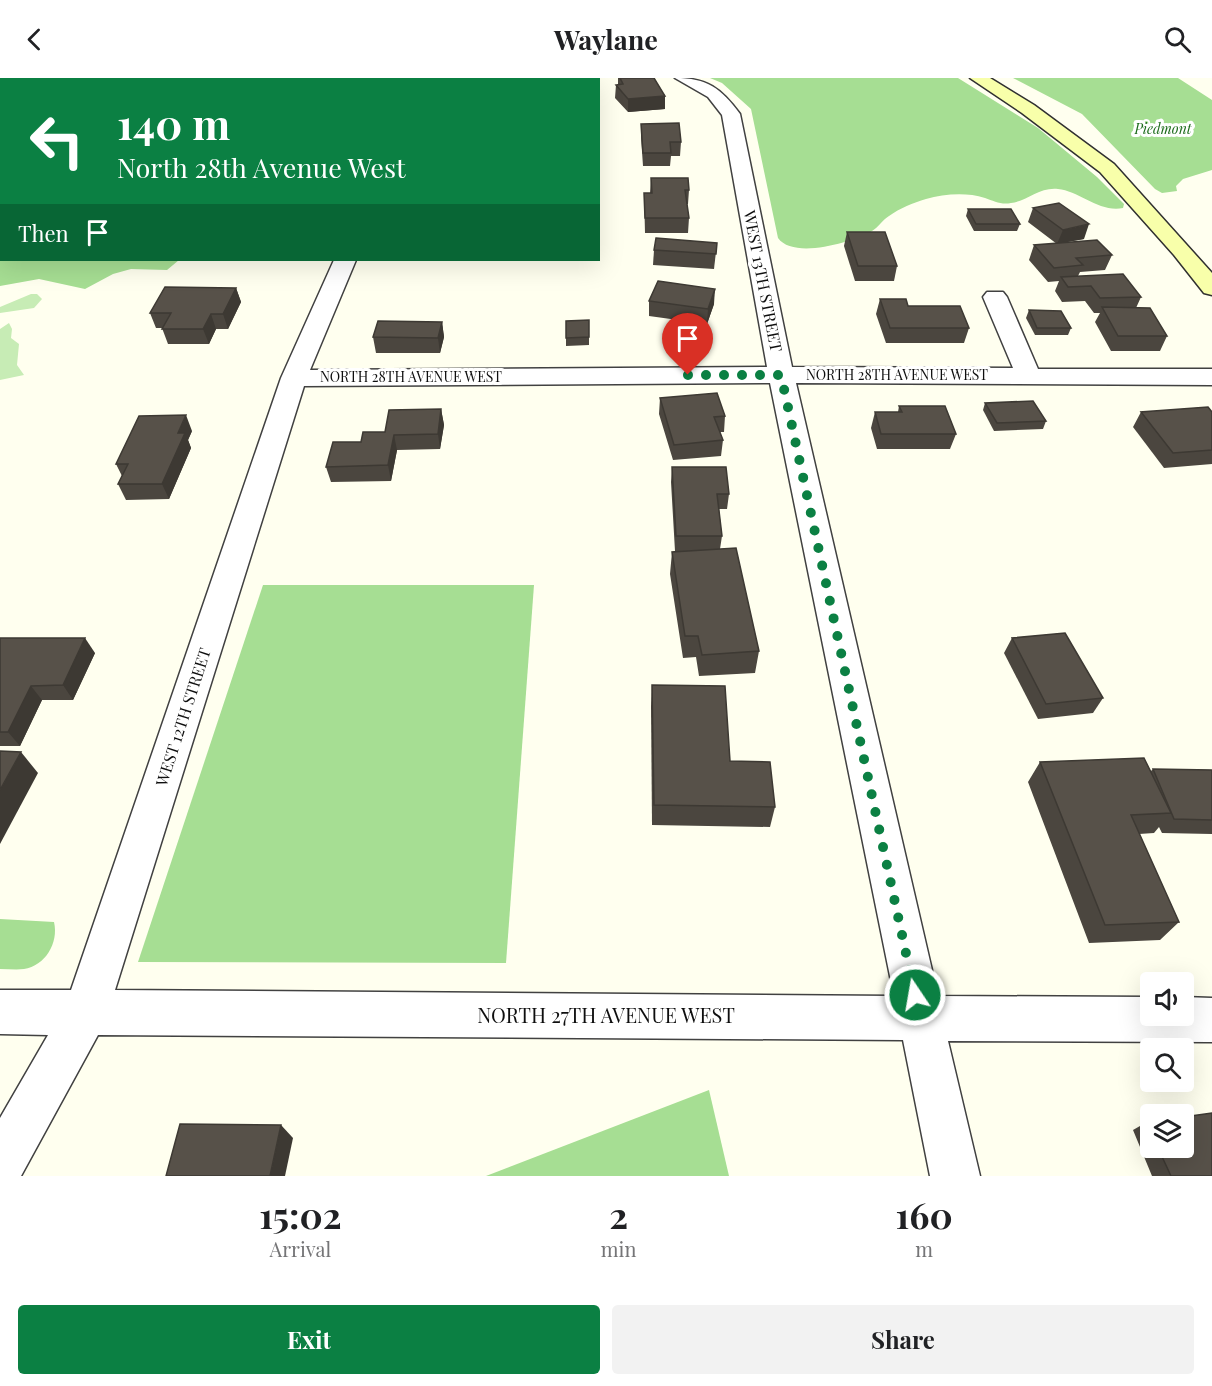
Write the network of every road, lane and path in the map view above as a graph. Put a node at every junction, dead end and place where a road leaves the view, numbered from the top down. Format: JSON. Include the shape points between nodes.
{"nodes":[{"id":1,"x":683,"y":78,"type":"edge"},
{"id":2,"x":978,"y":78,"type":"edge"},
{"id":3,"x":345,"y":261,"type":"edge"},
{"id":4,"x":1212,"y":288,"type":"edge"},
{"id":5,"x":995,"y":297,"type":"dead end"},
{"id":6,"x":781,"y":375,"type":"junction"},
{"id":7,"x":1029,"y":376,"type":"junction"},
{"id":8,"x":1212,"y":377,"type":"edge"},
{"id":9,"x":294,"y":378,"type":"junction"},
{"id":10,"x":0,"y":1012,"type":"edge"},
{"id":11,"x":86,"y":1012,"type":"junction"},
{"id":12,"x":920,"y":1018,"type":"junction"},
{"id":13,"x":1212,"y":1020,"type":"edge"},
{"id":14,"x":0,"y":1165,"type":"edge"},
{"id":15,"x":955,"y":1176,"type":"edge"}],
"edges":[{"from":1,"to":6,"type":"street","name":"WEST 13TH STREET","via":[[714,93],[731,114]]},
{"from":2,"to":4,"type":"street","via":[[1107,168]]},
{"from":3,"to":9,"type":"street","name":"WEST 12TH STREET"},
{"from":5,"to":7,"type":"street"},
{"from":6,"to":7,"type":"street","name":"NORTH 28TH AVENUE WEST"},
{"from":6,"to":9,"type":"street","name":"NORTH 28TH AVENUE WEST"},
{"from":6,"to":12,"type":"street","name":"WEST 13TH STREET"},
{"from":7,"to":8,"type":"street","name":"NORTH 28TH AVENUE WEST"},
{"from":9,"to":11,"type":"street","name":"WEST 12TH STREET"},
{"from":10,"to":11,"type":"street","name":"NORTH 27TH AVENUE WEST"},
{"from":11,"to":12,"type":"street","name":"NORTH 27TH AVENUE WEST"},
{"from":11,"to":14,"type":"street","name":"WEST 12TH STREET"},
{"from":12,"to":13,"type":"street","name":"NORTH 27TH AVENUE WEST"},
{"from":12,"to":15,"type":"street","name":"WEST 13TH STREET"}]}
